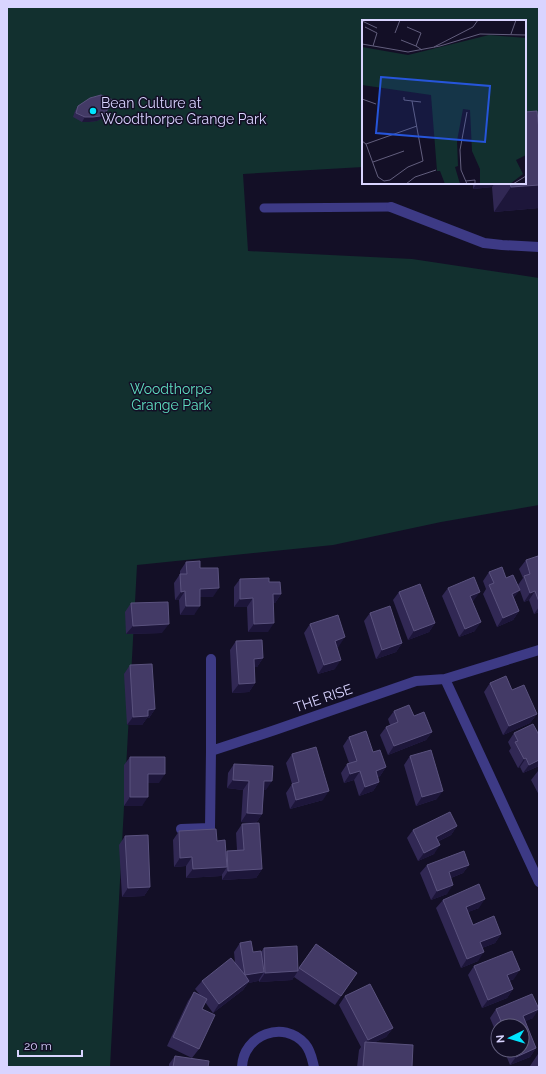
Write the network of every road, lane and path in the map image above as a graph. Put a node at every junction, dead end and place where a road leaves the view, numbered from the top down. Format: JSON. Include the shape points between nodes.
{"nodes":[{"id":1,"x":391,"y":207,"type":"joint"},
{"id":2,"x":264,"y":208,"type":"dead end"},
{"id":3,"x":539,"y":247,"type":"edge"},
{"id":4,"x":539,"y":650,"type":"edge"},
{"id":5,"x":210,"y":659,"type":"dead end"},
{"id":6,"x":445,"y":679,"type":"junction"},
{"id":7,"x":211,"y":750,"type":"junction"},
{"id":8,"x":181,"y":829,"type":"edge"},
{"id":9,"x":539,"y":882,"type":"edge"},
{"id":10,"x":242,"y":1067,"type":"edge"},
{"id":11,"x":314,"y":1067,"type":"edge"}],
"edges":[{"from":1,"to":2,"type":"lane"},
{"from":1,"to":3,"type":"street","via":[[484,243]]},
{"from":4,"to":6,"type":"street","name":"THE RISE"},
{"from":5,"to":7,"type":"street"},
{"from":6,"to":7,"type":"street","name":"THE RISE","via":[[416,681]]},
{"from":6,"to":9,"type":"street"},
{"from":7,"to":8,"type":"street","via":[[210,828]]},
{"from":10,"to":11,"type":"street","via":[[245,1053],[252,1042],[262,1035],[274,1032],[295,1036],[305,1044]]}]}
